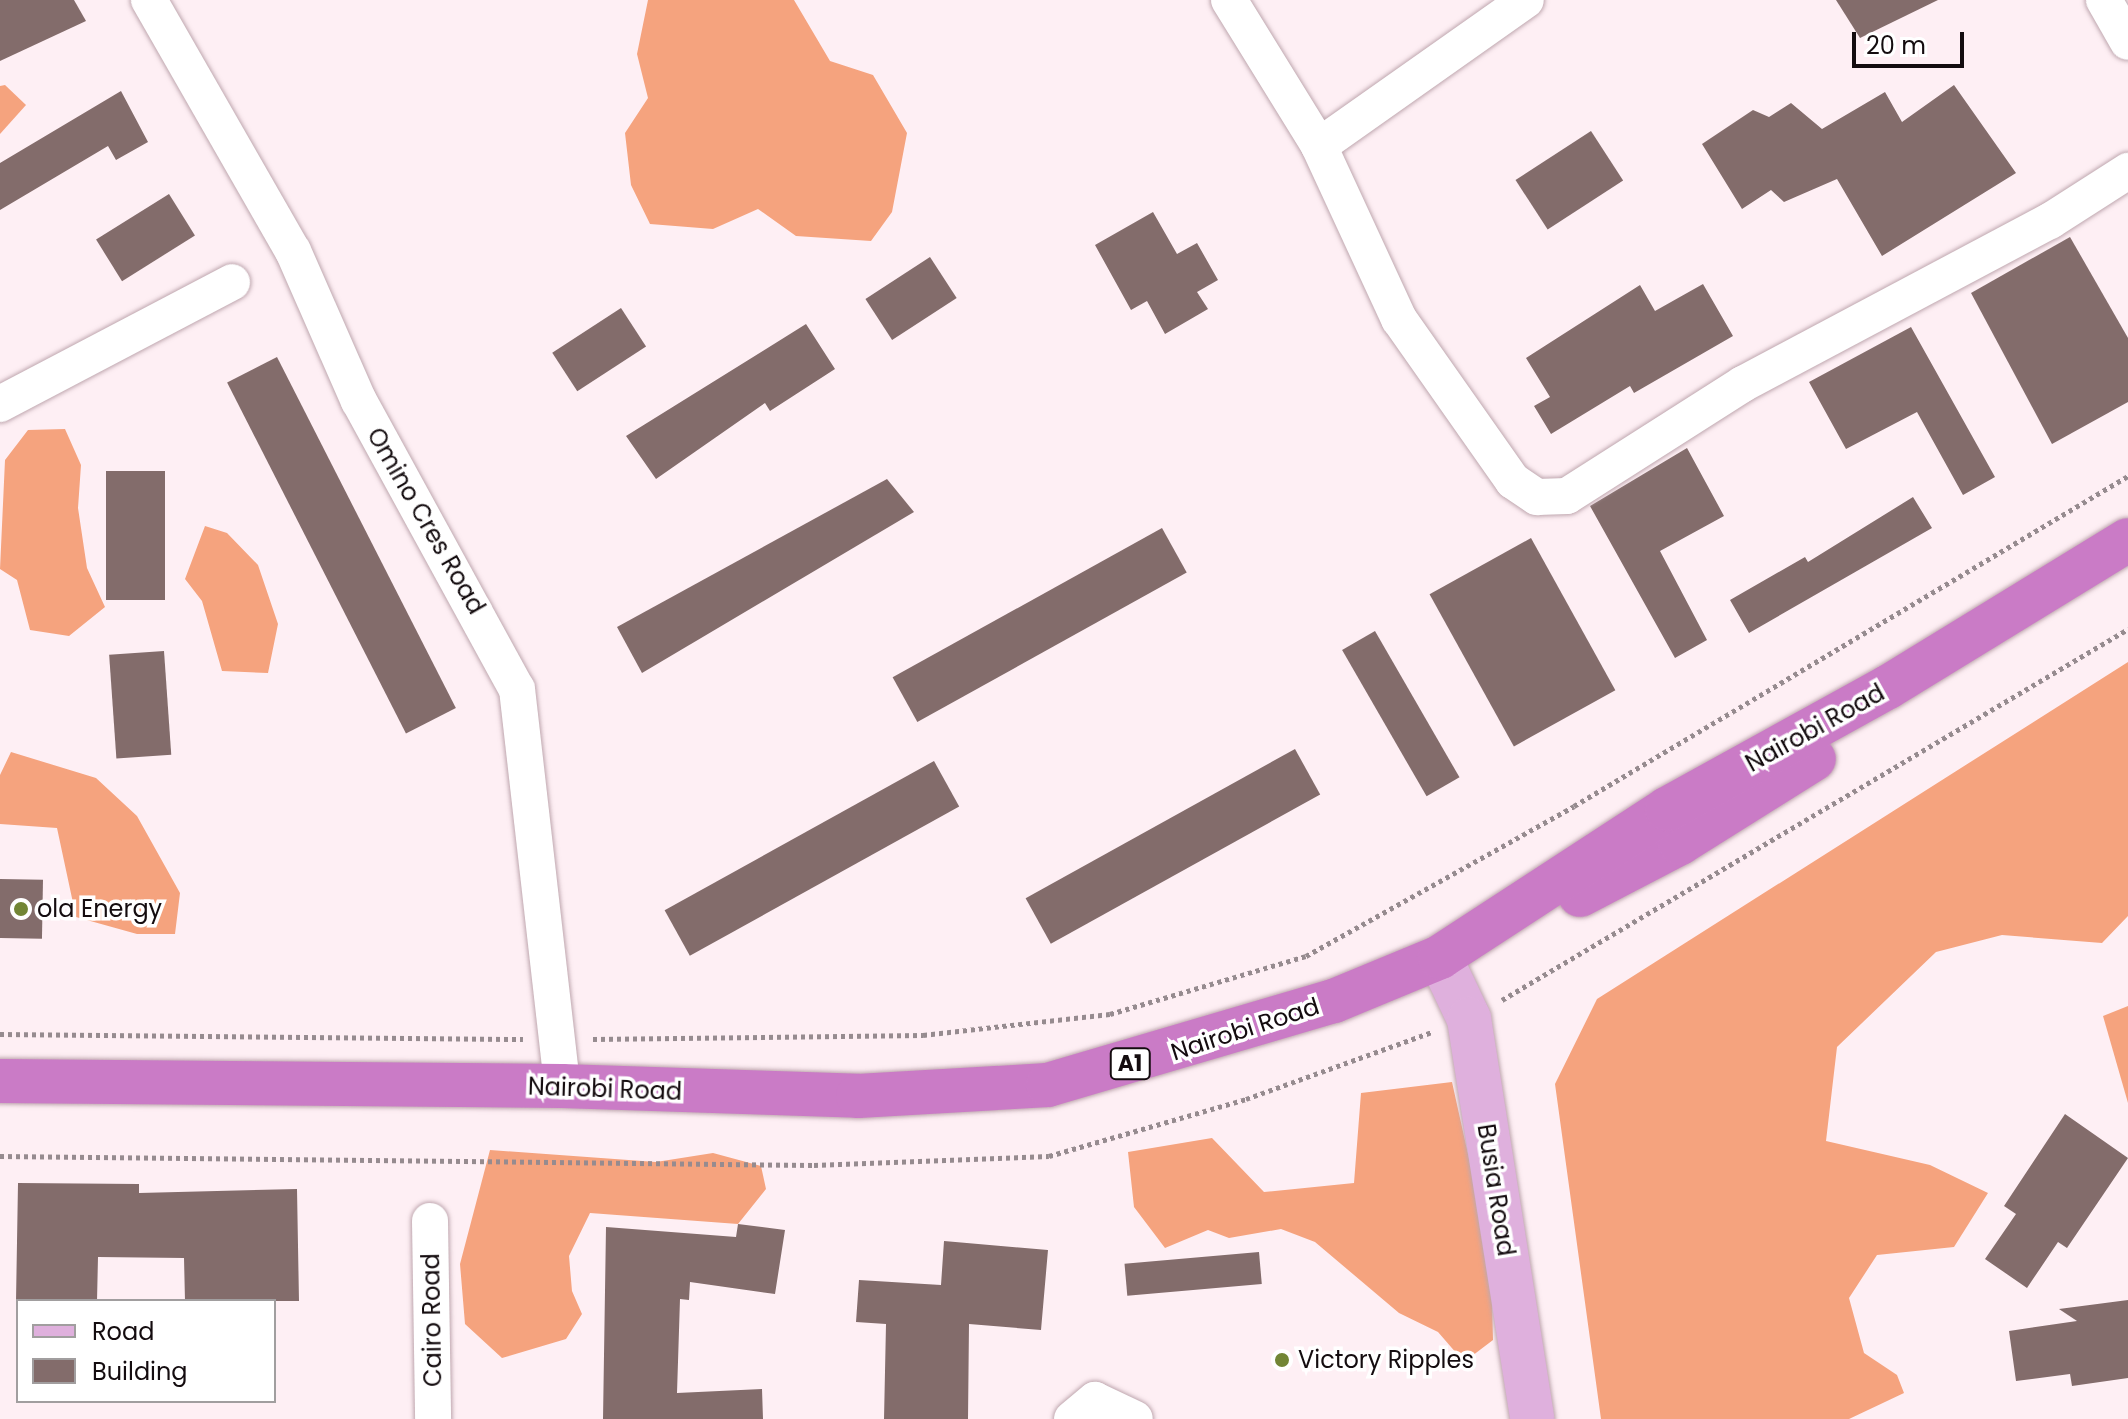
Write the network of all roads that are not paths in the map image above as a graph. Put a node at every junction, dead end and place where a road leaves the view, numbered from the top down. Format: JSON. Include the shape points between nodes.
{"nodes":[{"id":1,"x":149,"y":0,"type":"edge"},
{"id":2,"x":1229,"y":0,"type":"edge"},
{"id":3,"x":1526,"y":0,"type":"edge"},
{"id":4,"x":2104,"y":0,"type":"edge"},
{"id":5,"x":2128,"y":42,"type":"edge"},
{"id":6,"x":1319,"y":146,"type":"junction"},
{"id":7,"x":2128,"y":171,"type":"edge"},
{"id":8,"x":232,"y":282,"type":"dead end"},
{"id":9,"x":0,"y":404,"type":"edge"},
{"id":10,"x":2128,"y":540,"type":"edge"},
{"id":11,"x":2128,"y":570,"type":"edge"},
{"id":12,"x":1444,"y":966,"type":"junction"},
{"id":13,"x":0,"y":1081,"type":"edge"},
{"id":14,"x":562,"y":1086,"type":"junction"},
{"id":15,"x":0,"y":1100,"type":"edge"},
{"id":16,"x":430,"y":1221,"type":"dead end"},
{"id":17,"x":433,"y":1419,"type":"edge"},
{"id":18,"x":1072,"y":1419,"type":"edge"},
{"id":19,"x":1135,"y":1419,"type":"edge"},
{"id":20,"x":1532,"y":1419,"type":"edge"}],
"edges":[{"from":1,"to":14,"type":"street","name":"Omino Cres Road","via":[[293,251],[359,401],[517,689]]},
{"from":2,"to":6,"type":"street"},
{"from":3,"to":6,"type":"street"},
{"from":4,"to":5,"type":"street"},
{"from":6,"to":7,"type":"street","via":[[1399,319],[1513,481],[1537,497],[1567,496],[1743,384],[2050,221]]},
{"from":8,"to":9,"type":"street"},
{"from":10,"to":14,"type":"highway","name":"Nairobi Road","number":"A1","via":[[1888,687],[1667,809],[1440,957],[1334,1001],[1048,1085],[858,1096]]},
{"from":11,"to":12,"type":"highway","name":"Nairobi Road","number":"A1","via":[[1680,843]]},
{"from":12,"to":15,"type":"highway","name":"Nairobi Road","number":"A1","via":[[1182,1058],[1049,1091],[947,1102],[298,1108]]},
{"from":12,"to":20,"type":"main road","name":"Busia Road","via":[[1469,1019]]},
{"from":13,"to":14,"type":"highway","name":"Nairobi Road","number":"A1"},
{"from":16,"to":17,"type":"street","name":"Cairo Road"},
{"from":18,"to":19,"type":"street","via":[[1095,1400]]}]}
